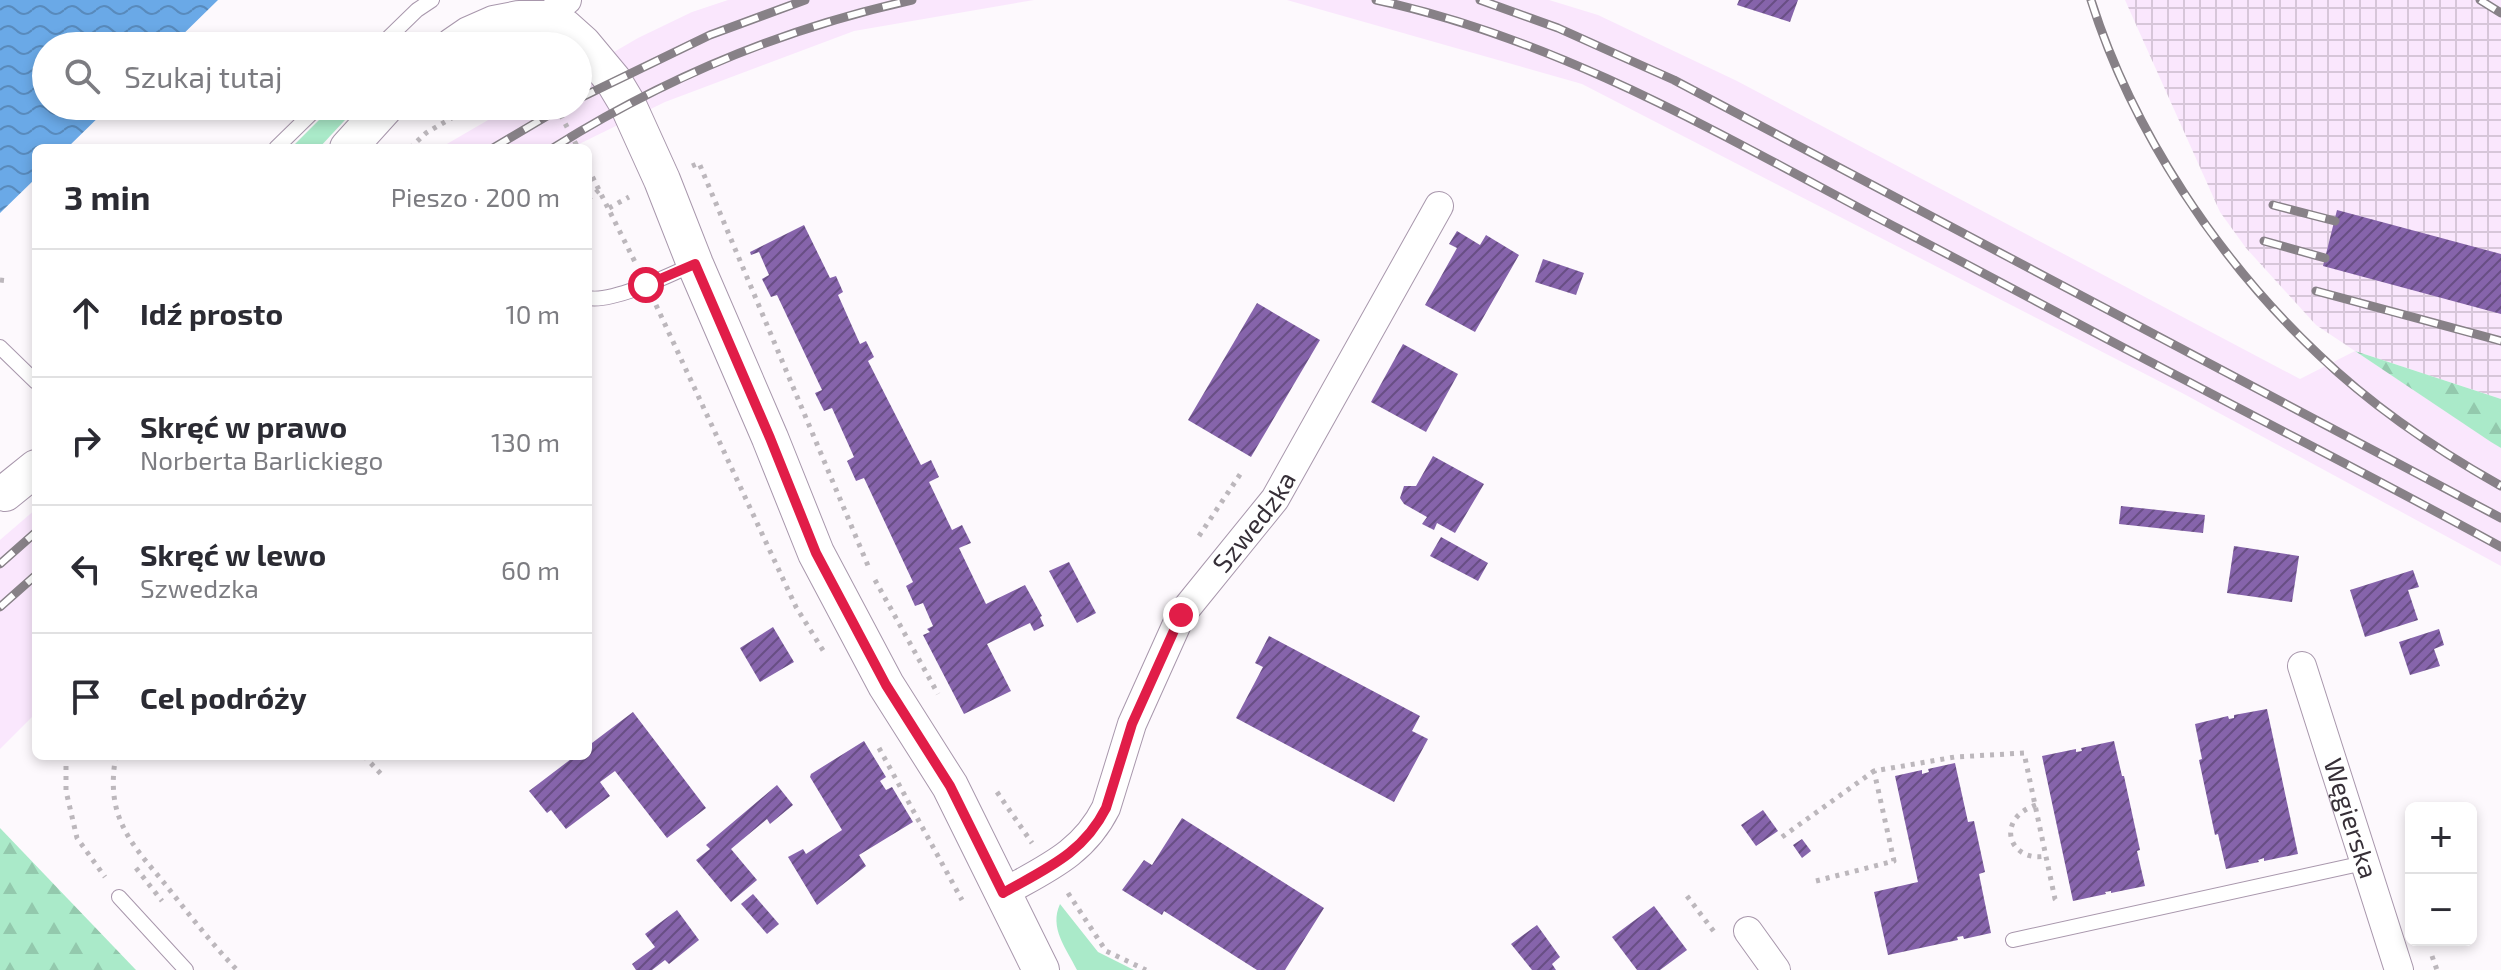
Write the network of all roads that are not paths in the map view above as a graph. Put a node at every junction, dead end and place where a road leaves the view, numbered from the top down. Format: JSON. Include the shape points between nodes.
{"nodes":[{"id":1,"x":432,"y":0,"type":"edge"},
{"id":2,"x":556,"y":9,"type":"edge"},
{"id":3,"x":394,"y":32,"type":"edge"},
{"id":4,"x":476,"y":32,"type":"edge"},
{"id":5,"x":570,"y":32,"type":"edge"},
{"id":6,"x":592,"y":55,"type":"edge"},
{"id":7,"x":305,"y":120,"type":"edge"},
{"id":8,"x":373,"y":120,"type":"edge"},
{"id":9,"x":280,"y":144,"type":"edge"},
{"id":10,"x":352,"y":144,"type":"edge"},
{"id":11,"x":1439,"y":206,"type":"dead end"},
{"id":12,"x":695,"y":264,"type":"junction"},
{"id":13,"x":592,"y":299,"type":"edge"},
{"id":14,"x":0,"y":347,"type":"edge"},
{"id":15,"x":32,"y":378,"type":"edge"},
{"id":16,"x":32,"y":471,"type":"edge"},
{"id":17,"x":3,"y":495,"type":"edge"},
{"id":18,"x":2302,"y":666,"type":"dead end"},
{"id":19,"x":2364,"y":863,"type":"junction"},
{"id":20,"x":1003,"y":893,"type":"junction"},
{"id":21,"x":119,"y":897,"type":"road end"},
{"id":22,"x":1748,"y":931,"type":"dead end"},
{"id":23,"x":2013,"y":940,"type":"dead end"},
{"id":24,"x":186,"y":970,"type":"edge"},
{"id":25,"x":1041,"y":970,"type":"edge"},
{"id":26,"x":1776,"y":970,"type":"edge"},
{"id":27,"x":2399,"y":970,"type":"edge"}],
"edges":[{"from":1,"to":3,"type":"lane"},
{"from":2,"to":4,"type":"street"},
{"from":2,"to":5,"type":"street"},
{"from":6,"to":12,"type":"street","via":[[628,105]]},
{"from":7,"to":9,"type":"lane"},
{"from":8,"to":10,"type":"street"},
{"from":11,"to":20,"type":"street","name":"Szwedzka","via":[[1275,499],[1181,615],[1132,724],[1099,821],[1068,856]]},
{"from":12,"to":13,"type":"lane","via":[[646,285]]},
{"from":12,"to":20,"type":"street","via":[[816,553],[886,685],[950,786]]},
{"from":14,"to":15,"type":"lane"},
{"from":16,"to":17,"type":"street"},
{"from":18,"to":19,"type":"street","name":"Węgierska"},
{"from":19,"to":23,"type":"lane"},
{"from":19,"to":27,"type":"street","name":"Węgierska"},
{"from":20,"to":25,"type":"street"},
{"from":21,"to":24,"type":"lane"},
{"from":22,"to":26,"type":"street"}]}
